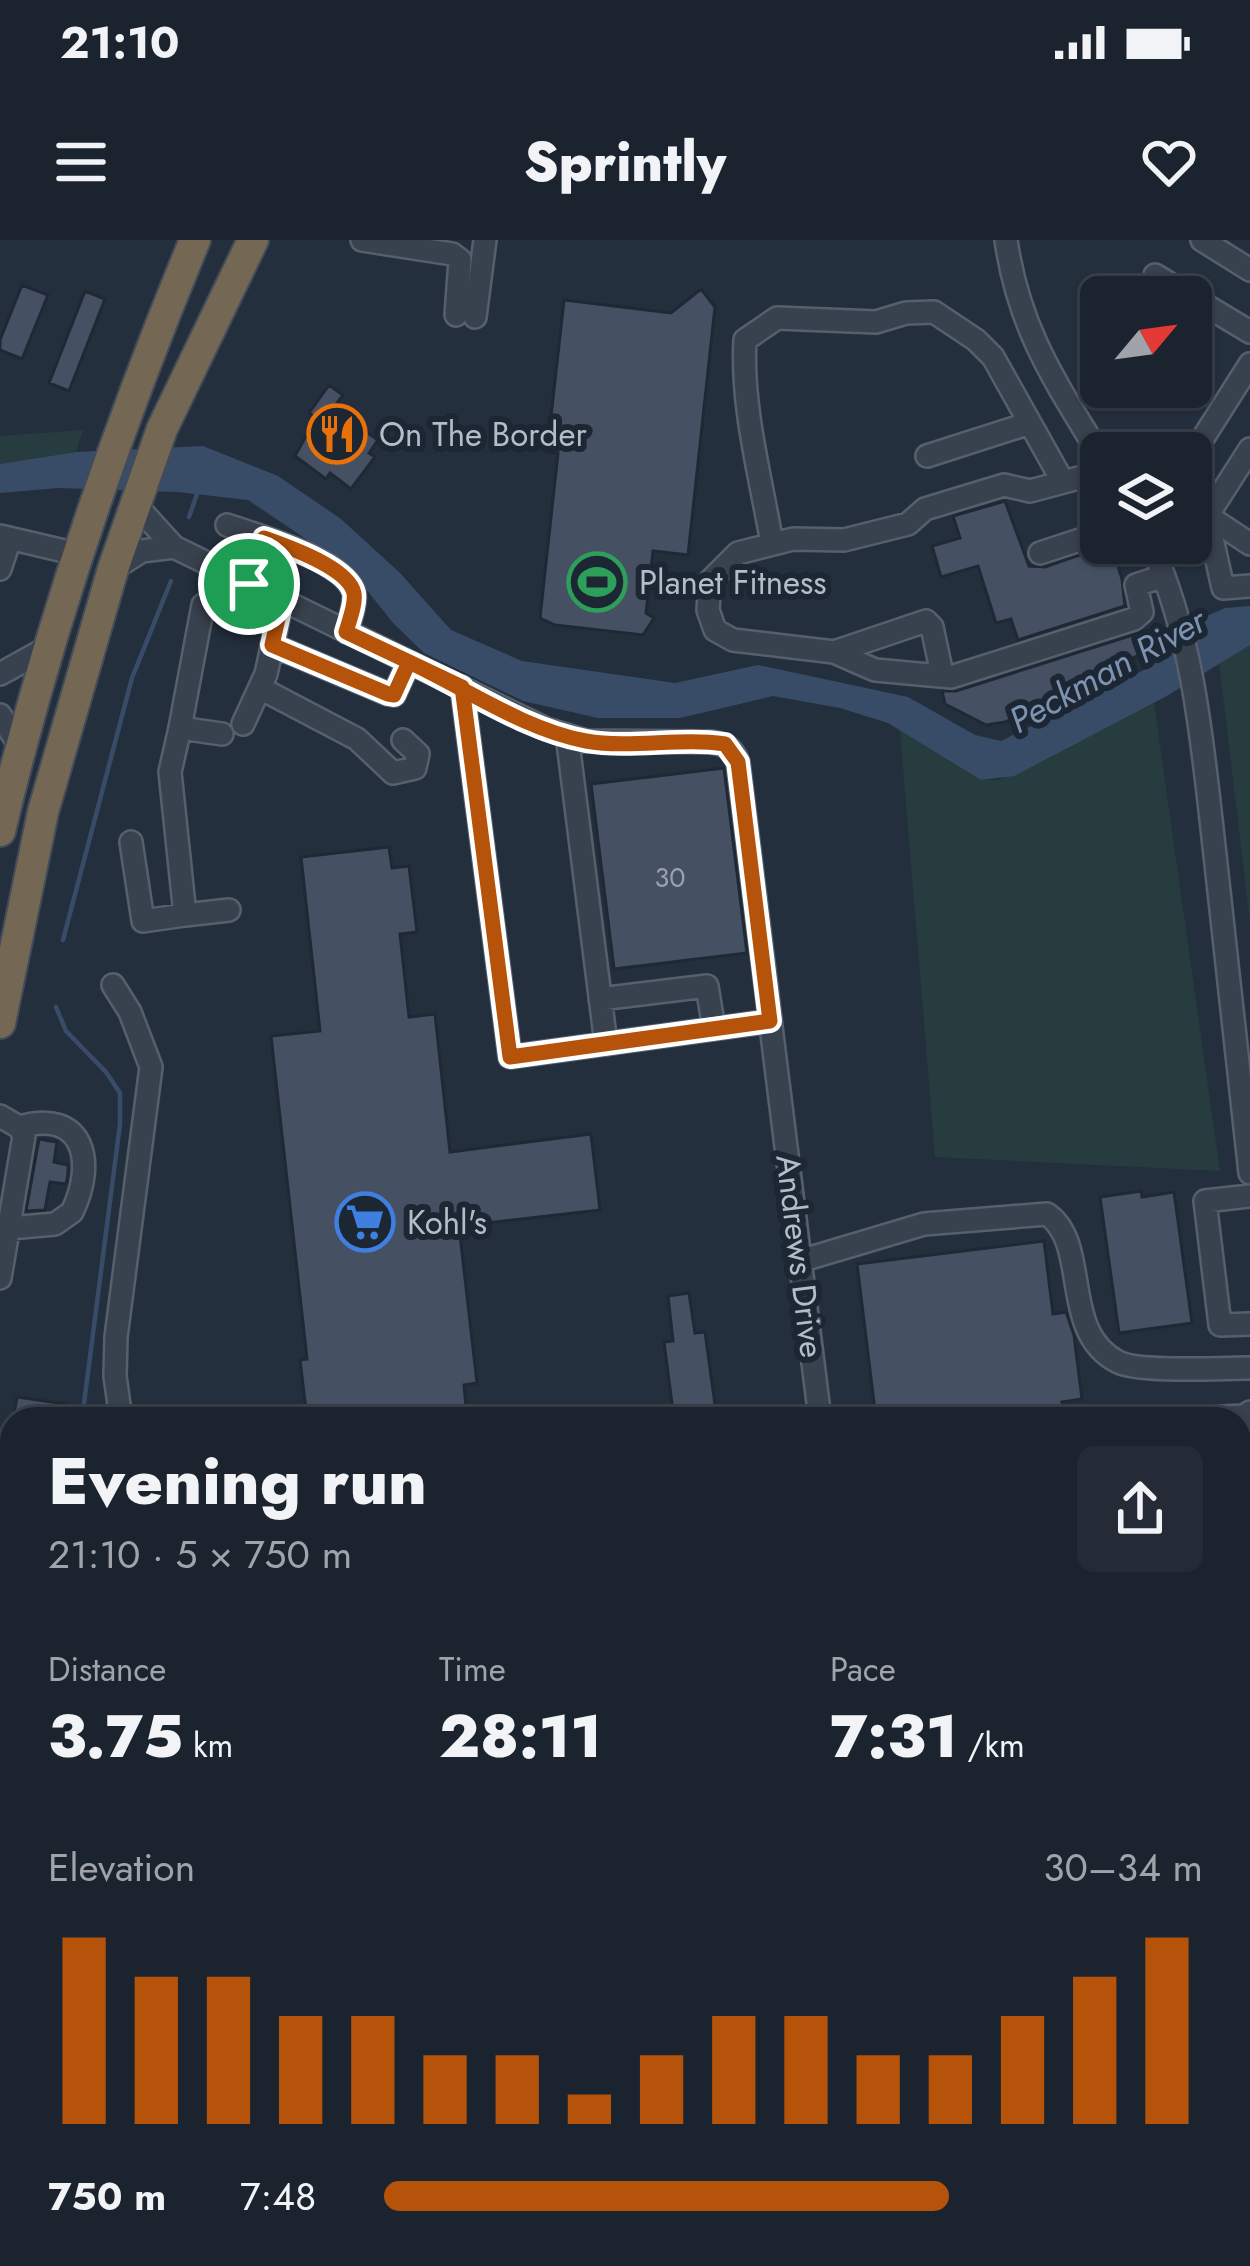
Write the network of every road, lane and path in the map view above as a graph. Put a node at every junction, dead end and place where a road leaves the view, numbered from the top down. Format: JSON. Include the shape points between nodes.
{"nodes":[{"id":1,"x":195,"y":240,"type":"edge"},
{"id":2,"x":253,"y":240,"type":"edge"},
{"id":3,"x":362,"y":240,"type":"edge"},
{"id":4,"x":485,"y":240,"type":"edge"},
{"id":5,"x":1006,"y":240,"type":"edge"},
{"id":6,"x":1202,"y":240,"type":"edge"},
{"id":7,"x":1250,"y":270,"type":"edge"},
{"id":8,"x":1155,"y":275,"type":"dead end"},
{"id":9,"x":1250,"y":332,"type":"edge"},
{"id":10,"x":1250,"y":364,"type":"edge"},
{"id":11,"x":1030,"y":423,"type":"junction"},
{"id":12,"x":1086,"y":432,"type":"edge"},
{"id":13,"x":1207,"y":432,"type":"edge"},
{"id":14,"x":1250,"y":449,"type":"edge"},
{"id":15,"x":927,"y":456,"type":"dead end"},
{"id":16,"x":1080,"y":478,"type":"edge"},
{"id":17,"x":1063,"y":482,"type":"junction"},
{"id":18,"x":1212,"y":495,"type":"edge"},
{"id":19,"x":135,"y":504,"type":"junction"},
{"id":20,"x":1212,"y":519,"type":"edge"},
{"id":21,"x":226,"y":525,"type":"dead end"},
{"id":22,"x":5,"y":537,"type":"edge"},
{"id":23,"x":264,"y":538,"type":"junction"},
{"id":24,"x":1080,"y":540,"type":"edge"},
{"id":25,"x":772,"y":544,"type":"junction"},
{"id":26,"x":1250,"y":544,"type":"edge"},
{"id":27,"x":174,"y":547,"type":"junction"},
{"id":28,"x":1212,"y":553,"type":"edge"},
{"id":29,"x":77,"y":554,"type":"junction"},
{"id":30,"x":1040,"y":554,"type":"dead end"},
{"id":31,"x":1159,"y":564,"type":"edge"},
{"id":32,"x":0,"y":569,"type":"edge"},
{"id":33,"x":112,"y":569,"type":"junction"},
{"id":34,"x":1164,"y":576,"type":"junction"},
{"id":35,"x":249,"y":584,"type":"junction"},
{"id":36,"x":1250,"y":586,"type":"edge"},
{"id":37,"x":282,"y":601,"type":"junction"},
{"id":38,"x":203,"y":605,"type":"dead end"},
{"id":39,"x":346,"y":632,"type":"junction"},
{"id":40,"x":272,"y":645,"type":"junction"},
{"id":41,"x":47,"y":648,"type":"junction"},
{"id":42,"x":834,"y":652,"type":"junction"},
{"id":43,"x":409,"y":662,"type":"junction"},
{"id":44,"x":0,"y":674,"type":"edge"},
{"id":45,"x":942,"y":674,"type":"junction"},
{"id":46,"x":462,"y":687,"type":"junction"},
{"id":47,"x":260,"y":688,"type":"junction"},
{"id":48,"x":0,"y":715,"type":"edge"},
{"id":49,"x":180,"y":728,"type":"junction"},
{"id":50,"x":567,"y":735,"type":"junction"},
{"id":51,"x":403,"y":740,"type":"dead end"},
{"id":52,"x":20,"y":746,"type":"junction"},
{"id":53,"x":0,"y":831,"type":"edge"},
{"id":54,"x":131,"y":842,"type":"dead end"},
{"id":55,"x":230,"y":910,"type":"dead end"},
{"id":56,"x":185,"y":915,"type":"junction"},
{"id":57,"x":113,"y":985,"type":"dead end"},
{"id":58,"x":600,"y":999,"type":"junction"},
{"id":59,"x":1241,"y":1016,"type":"edge"},
{"id":60,"x":770,"y":1021,"type":"junction"},
{"id":61,"x":0,"y":1023,"type":"edge"},
{"id":62,"x":714,"y":1029,"type":"junction"},
{"id":63,"x":606,"y":1044,"type":"junction"},
{"id":64,"x":1246,"y":1100,"type":"edge"},
{"id":65,"x":9,"y":1122,"type":"edge"},
{"id":66,"x":1250,"y":1173,"type":"edge"},
{"id":67,"x":1250,"y":1196,"type":"edge"},
{"id":68,"x":10,"y":1228,"type":"junction"},
{"id":69,"x":800,"y":1261,"type":"junction"},
{"id":70,"x":0,"y":1279,"type":"edge"},
{"id":71,"x":1250,"y":1324,"type":"edge"},
{"id":72,"x":1250,"y":1368,"type":"edge"},
{"id":73,"x":119,"y":1407,"type":"edge"},
{"id":74,"x":818,"y":1407,"type":"edge"}],
"edges":[{"from":1,"to":29,"type":"highway"},
{"from":2,"to":19,"type":"highway"},
{"from":3,"to":4,"type":"street","via":[[452,254],[460,260],[465,316]]},
{"from":5,"to":12,"type":"street","via":[[1027,330]]},
{"from":6,"to":7,"type":"street"},
{"from":8,"to":9,"type":"street"},
{"from":10,"to":13,"type":"street"},
{"from":11,"to":15,"type":"street"},
{"from":11,"to":17,"type":"street"},
{"from":11,"to":25,"type":"street","via":[[993,357],[934,313],[876,322],[777,318],[745,340]]},
{"from":14,"to":18,"type":"street"},
{"from":16,"to":17,"type":"street"},
{"from":17,"to":25,"type":"street","via":[[1030,491],[1004,485],[844,540]]},
{"from":19,"to":27,"type":"street"},
{"from":19,"to":33,"type":"highway"},
{"from":20,"to":26,"type":"street"},
{"from":21,"to":23,"type":"street"},
{"from":22,"to":29,"type":"street"},
{"from":22,"to":32,"type":"street"},
{"from":23,"to":35,"type":"street"},
{"from":23,"to":39,"type":"street","via":[[347,580],[355,596]]},
{"from":24,"to":30,"type":"street"},
{"from":25,"to":42,"type":"street","via":[[738,553],[710,581],[715,630],[733,640]]},
{"from":27,"to":33,"type":"street","via":[[142,551]]},
{"from":27,"to":35,"type":"street"},
{"from":28,"to":36,"type":"street","via":[[1223,588]]},
{"from":29,"to":41,"type":"highway"},
{"from":31,"to":34,"type":"street"},
{"from":33,"to":61,"type":"highway","via":[[43,812]]},
{"from":34,"to":45,"type":"street","via":[[1136,585],[1142,612],[1134,619]]},
{"from":34,"to":59,"type":"street","via":[[1192,686]]},
{"from":35,"to":37,"type":"street"},
{"from":37,"to":39,"type":"street"},
{"from":37,"to":40,"type":"street"},
{"from":38,"to":49,"type":"street"},
{"from":39,"to":43,"type":"street"},
{"from":40,"to":43,"type":"street","via":[[394,695]]},
{"from":40,"to":47,"type":"street"},
{"from":41,"to":44,"type":"street"},
{"from":41,"to":52,"type":"highway"},
{"from":42,"to":45,"type":"street","via":[[875,670]]},
{"from":42,"to":45,"type":"street","via":[[926,621]]},
{"from":43,"to":46,"type":"street"},
{"from":46,"to":50,"type":"street"},
{"from":46,"to":63,"type":"street","via":[[510,1057]]},
{"from":47,"to":49,"type":"street","via":[[232,729]]},
{"from":47,"to":51,"type":"street","via":[[356,739],[393,773],[415,768],[418,754]]},
{"from":48,"to":52,"type":"street"},
{"from":49,"to":56,"type":"street","via":[[170,772]]},
{"from":50,"to":58,"type":"street"},
{"from":50,"to":60,"type":"street","name":"Andrews Drive","via":[[711,742],[733,752]]},
{"from":52,"to":53,"type":"highway"},
{"from":54,"to":56,"type":"street","via":[[143,921]]},
{"from":55,"to":56,"type":"street"},
{"from":57,"to":73,"type":"street","via":[[151,1067],[116,1337]]},
{"from":58,"to":62,"type":"street","via":[[707,986]]},
{"from":58,"to":63,"type":"street"},
{"from":59,"to":64,"type":"street"},
{"from":60,"to":62,"type":"street"},
{"from":60,"to":69,"type":"street","name":"Andrews Drive"},
{"from":62,"to":63,"type":"street"},
{"from":64,"to":66,"type":"street"},
{"from":65,"to":68,"type":"street","via":[[24,1136]]},
{"from":65,"to":68,"type":"street","via":[[72,1130],[83,1155],[72,1212],[55,1224]]},
{"from":67,"to":71,"type":"street","via":[[1205,1201],[1220,1325]]},
{"from":68,"to":70,"type":"street"},
{"from":69,"to":72,"type":"street","via":[[924,1224],[1047,1214],[1067,1237],[1087,1326],[1117,1361]]},
{"from":69,"to":74,"type":"street","name":"Andrews Drive"}]}
